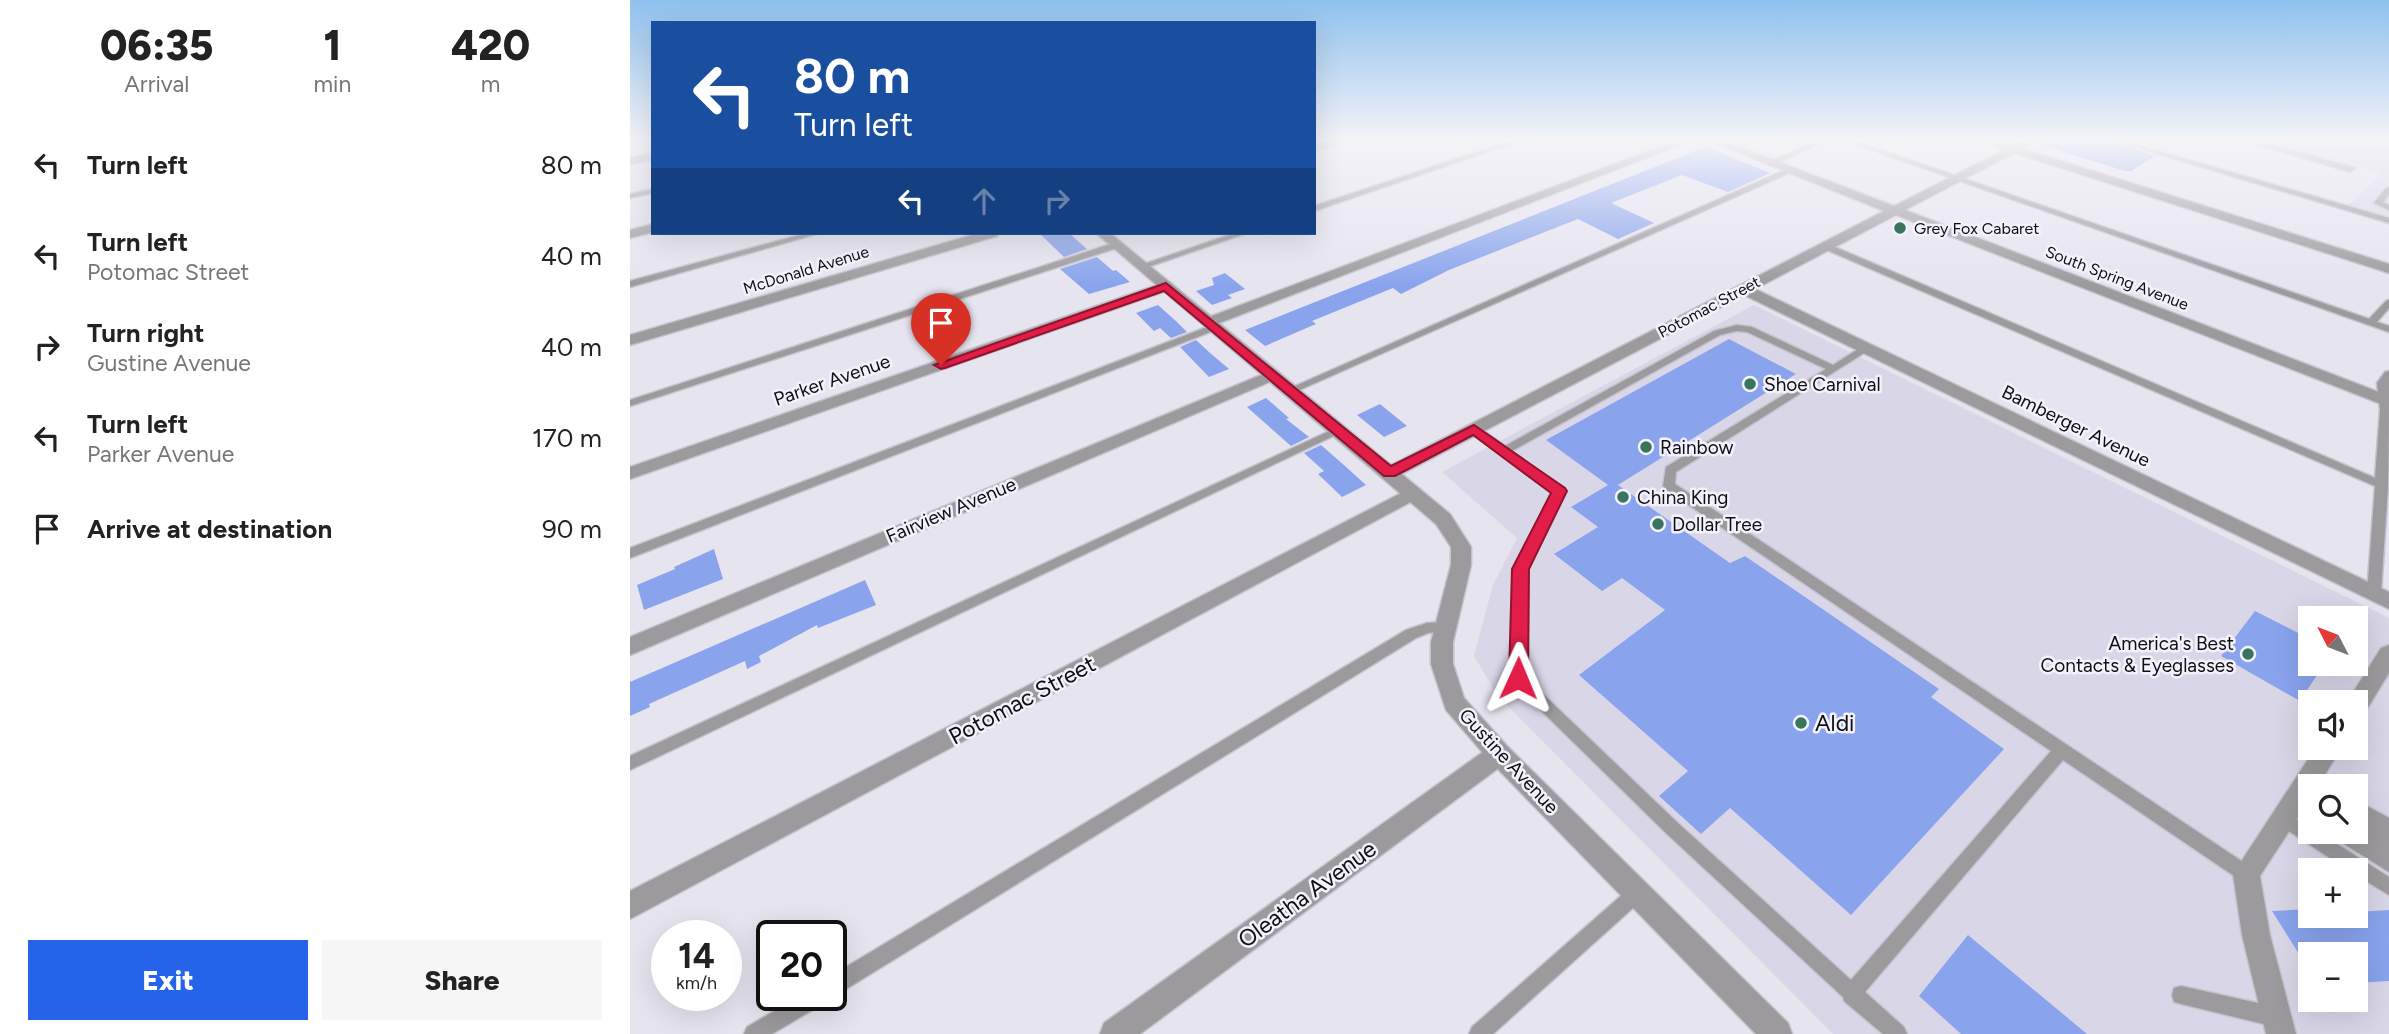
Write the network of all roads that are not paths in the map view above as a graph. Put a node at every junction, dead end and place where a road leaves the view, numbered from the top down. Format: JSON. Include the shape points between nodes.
{"nodes":[{"id":1,"x":1373,"y":189,"type":"edge"},
{"id":2,"x":1560,"y":189,"type":"edge"},
{"id":3,"x":1748,"y":189,"type":"edge"},
{"id":4,"x":1840,"y":189,"type":"edge"},
{"id":5,"x":1933,"y":189,"type":"edge"},
{"id":6,"x":1992,"y":189,"type":"edge"},
{"id":7,"x":2139,"y":189,"type":"edge"},
{"id":8,"x":2281,"y":189,"type":"edge"},
{"id":9,"x":2389,"y":190,"type":"edge"},
{"id":10,"x":651,"y":191,"type":"edge"},
{"id":11,"x":630,"y":196,"type":"edge"},
{"id":12,"x":1316,"y":208,"type":"edge"},
{"id":13,"x":2389,"y":208,"type":"edge"},
{"id":14,"x":1894,"y":209,"type":"junction"},
{"id":15,"x":2389,"y":221,"type":"edge"},
{"id":16,"x":651,"y":229,"type":"edge"},
{"id":17,"x":630,"y":234,"type":"edge"},
{"id":18,"x":809,"y":235,"type":"edge"},
{"id":19,"x":985,"y":235,"type":"edge"},
{"id":20,"x":1104,"y":235,"type":"edge"},
{"id":21,"x":1237,"y":235,"type":"edge"},
{"id":22,"x":1117,"y":245,"type":"junction"},
{"id":23,"x":1825,"y":246,"type":"junction"},
{"id":24,"x":1142,"y":267,"type":"junction"},
{"id":25,"x":2389,"y":269,"type":"edge"},
{"id":26,"x":630,"y":284,"type":"edge"},
{"id":27,"x":1166,"y":286,"type":"junction"},
{"id":28,"x":1744,"y":289,"type":"junction"},
{"id":29,"x":2389,"y":303,"type":"edge"},
{"id":30,"x":2371,"y":322,"type":"junction"},
{"id":31,"x":1212,"y":325,"type":"junction"},
{"id":32,"x":2389,"y":328,"type":"edge"},
{"id":33,"x":630,"y":340,"type":"edge"},
{"id":34,"x":1867,"y":348,"type":"junction"},
{"id":35,"x":1834,"y":369,"type":"junction"},
{"id":36,"x":2389,"y":374,"type":"edge"},
{"id":37,"x":1273,"y":375,"type":"junction"},
{"id":38,"x":1291,"y":390,"type":"junction"},
{"id":39,"x":2387,"y":401,"type":"edge"},
{"id":40,"x":630,"y":403,"type":"edge"},
{"id":41,"x":1474,"y":429,"type":"junction"},
{"id":42,"x":1338,"y":430,"type":"junction"},
{"id":43,"x":1504,"y":451,"type":"junction"},
{"id":44,"x":630,"y":473,"type":"edge"},
{"id":45,"x":1390,"y":473,"type":"junction"},
{"id":46,"x":2382,"y":485,"type":"junction"},
{"id":47,"x":1413,"y":493,"type":"junction"},
{"id":48,"x":630,"y":553,"type":"edge"},
{"id":49,"x":2381,"y":597,"type":"edge"},
{"id":50,"x":1445,"y":627,"type":"junction"},
{"id":51,"x":630,"y":646,"type":"edge"},
{"id":52,"x":2389,"y":654,"type":"edge"},
{"id":53,"x":2367,"y":690,"type":"edge"},
{"id":54,"x":2062,"y":750,"type":"junction"},
{"id":55,"x":1499,"y":754,"type":"junction"},
{"id":56,"x":630,"y":763,"type":"edge"},
{"id":57,"x":2298,"y":804,"type":"edge"},
{"id":58,"x":2368,"y":819,"type":"edge"},
{"id":59,"x":2389,"y":832,"type":"edge"},
{"id":60,"x":2346,"y":844,"type":"edge"},
{"id":61,"x":2365,"y":844,"type":"edge"},
{"id":62,"x":2389,"y":859,"type":"edge"},
{"id":63,"x":2246,"y":874,"type":"junction"},
{"id":64,"x":2389,"y":887,"type":"edge"},
{"id":65,"x":1637,"y":893,"type":"junction"},
{"id":66,"x":630,"y":906,"type":"edge"},
{"id":67,"x":847,"y":977,"type":"edge"},
{"id":68,"x":1851,"y":994,"type":"junction"},
{"id":69,"x":2181,"y":995,"type":"dead end"},
{"id":70,"x":792,"y":1011,"type":"edge"},
{"id":71,"x":2279,"y":1026,"type":"edge"},
{"id":72,"x":754,"y":1034,"type":"edge"},
{"id":73,"x":1115,"y":1034,"type":"edge"},
{"id":74,"x":1479,"y":1034,"type":"edge"},
{"id":75,"x":1777,"y":1034,"type":"edge"},
{"id":76,"x":1897,"y":1034,"type":"edge"}],
"edges":[{"from":1,"to":12,"type":"lane"},
{"from":2,"to":31,"type":"street"},
{"from":3,"to":38,"type":"lane"},
{"from":4,"to":14,"type":"street","name":"South Spring Avenue"},
{"from":5,"to":14,"type":"street","name":"Potomac Street"},
{"from":6,"to":30,"type":"lane"},
{"from":7,"to":25,"type":"street"},
{"from":8,"to":15,"type":"lane"},
{"from":9,"to":13,"type":"lane","via":[[2378,203]]},
{"from":10,"to":11,"type":"lane"},
{"from":14,"to":23,"type":"street","name":"Potomac Street"},
{"from":14,"to":39,"type":"street","name":"South Spring Avenue"},
{"from":16,"to":17,"type":"street"},
{"from":18,"to":26,"type":"lane"},
{"from":19,"to":33,"type":"street","name":"McDonald Avenue"},
{"from":20,"to":22,"type":"street","name":"Gustine Avenue"},
{"from":21,"to":24,"type":"lane"},
{"from":22,"to":24,"type":"street","name":"Gustine Avenue"},
{"from":22,"to":40,"type":"lane"},
{"from":23,"to":28,"type":"street","name":"Potomac Street"},
{"from":23,"to":46,"type":"lane"},
{"from":24,"to":27,"type":"street","name":"Gustine Avenue"},
{"from":27,"to":31,"type":"street","name":"Gustine Avenue"},
{"from":27,"to":44,"type":"street","name":"Parker Avenue"},
{"from":28,"to":34,"type":"street","name":"Bamberger Avenue"},
{"from":28,"to":41,"type":"street","name":"Potomac Street"},
{"from":29,"to":30,"type":"lane"},
{"from":30,"to":32,"type":"lane"},
{"from":31,"to":37,"type":"street","name":"Gustine Avenue"},
{"from":31,"to":48,"type":"lane"},
{"from":34,"to":35,"type":"lane"},
{"from":34,"to":49,"type":"street","name":"Bamberger Avenue"},
{"from":35,"to":43,"type":"lane","via":[[1749,329],[1737,328],[1717,333]]},
{"from":35,"to":54,"type":"lane","via":[[1670,470],[1669,486]]},
{"from":36,"to":39,"type":"lane","via":[[2382,383]]},
{"from":37,"to":38,"type":"street","name":"Gustine Avenue"},
{"from":37,"to":51,"type":"street","name":"Fairview Avenue"},
{"from":38,"to":42,"type":"street","name":"Gustine Avenue"},
{"from":39,"to":46,"type":"lane"},
{"from":41,"to":43,"type":"lane"},
{"from":41,"to":45,"type":"street","name":"Potomac Street"},
{"from":42,"to":45,"type":"street","name":"Gustine Avenue"},
{"from":42,"to":56,"type":"lane"},
{"from":43,"to":68,"type":"lane","via":[[1559,491],[1521,569],[1518,678]]},
{"from":45,"to":47,"type":"street","name":"Gustine Avenue"},
{"from":46,"to":49,"type":"lane"},
{"from":47,"to":50,"type":"street","name":"Gustine Avenue","via":[[1443,519],[1461,547],[1461,565]]},
{"from":47,"to":66,"type":"street","name":"Potomac Street"},
{"from":50,"to":55,"type":"street","name":"Gustine Avenue","via":[[1442,664],[1454,702]]},
{"from":50,"to":67,"type":"lane","via":[[1411,634]]},
{"from":52,"to":53,"type":"street"},
{"from":54,"to":63,"type":"lane"},
{"from":54,"to":68,"type":"lane"},
{"from":55,"to":65,"type":"street","name":"Gustine Avenue"},
{"from":55,"to":73,"type":"street","name":"Oleatha Avenue"},
{"from":57,"to":63,"type":"street"},
{"from":58,"to":59,"type":"street"},
{"from":60,"to":64,"type":"lane"},
{"from":61,"to":62,"type":"street"},
{"from":63,"to":71,"type":"street"},
{"from":65,"to":74,"type":"lane"},
{"from":65,"to":75,"type":"street","name":"Gustine Avenue"},
{"from":68,"to":76,"type":"lane"},
{"from":69,"to":71,"type":"lane"},
{"from":70,"to":72,"type":"lane"}]}
